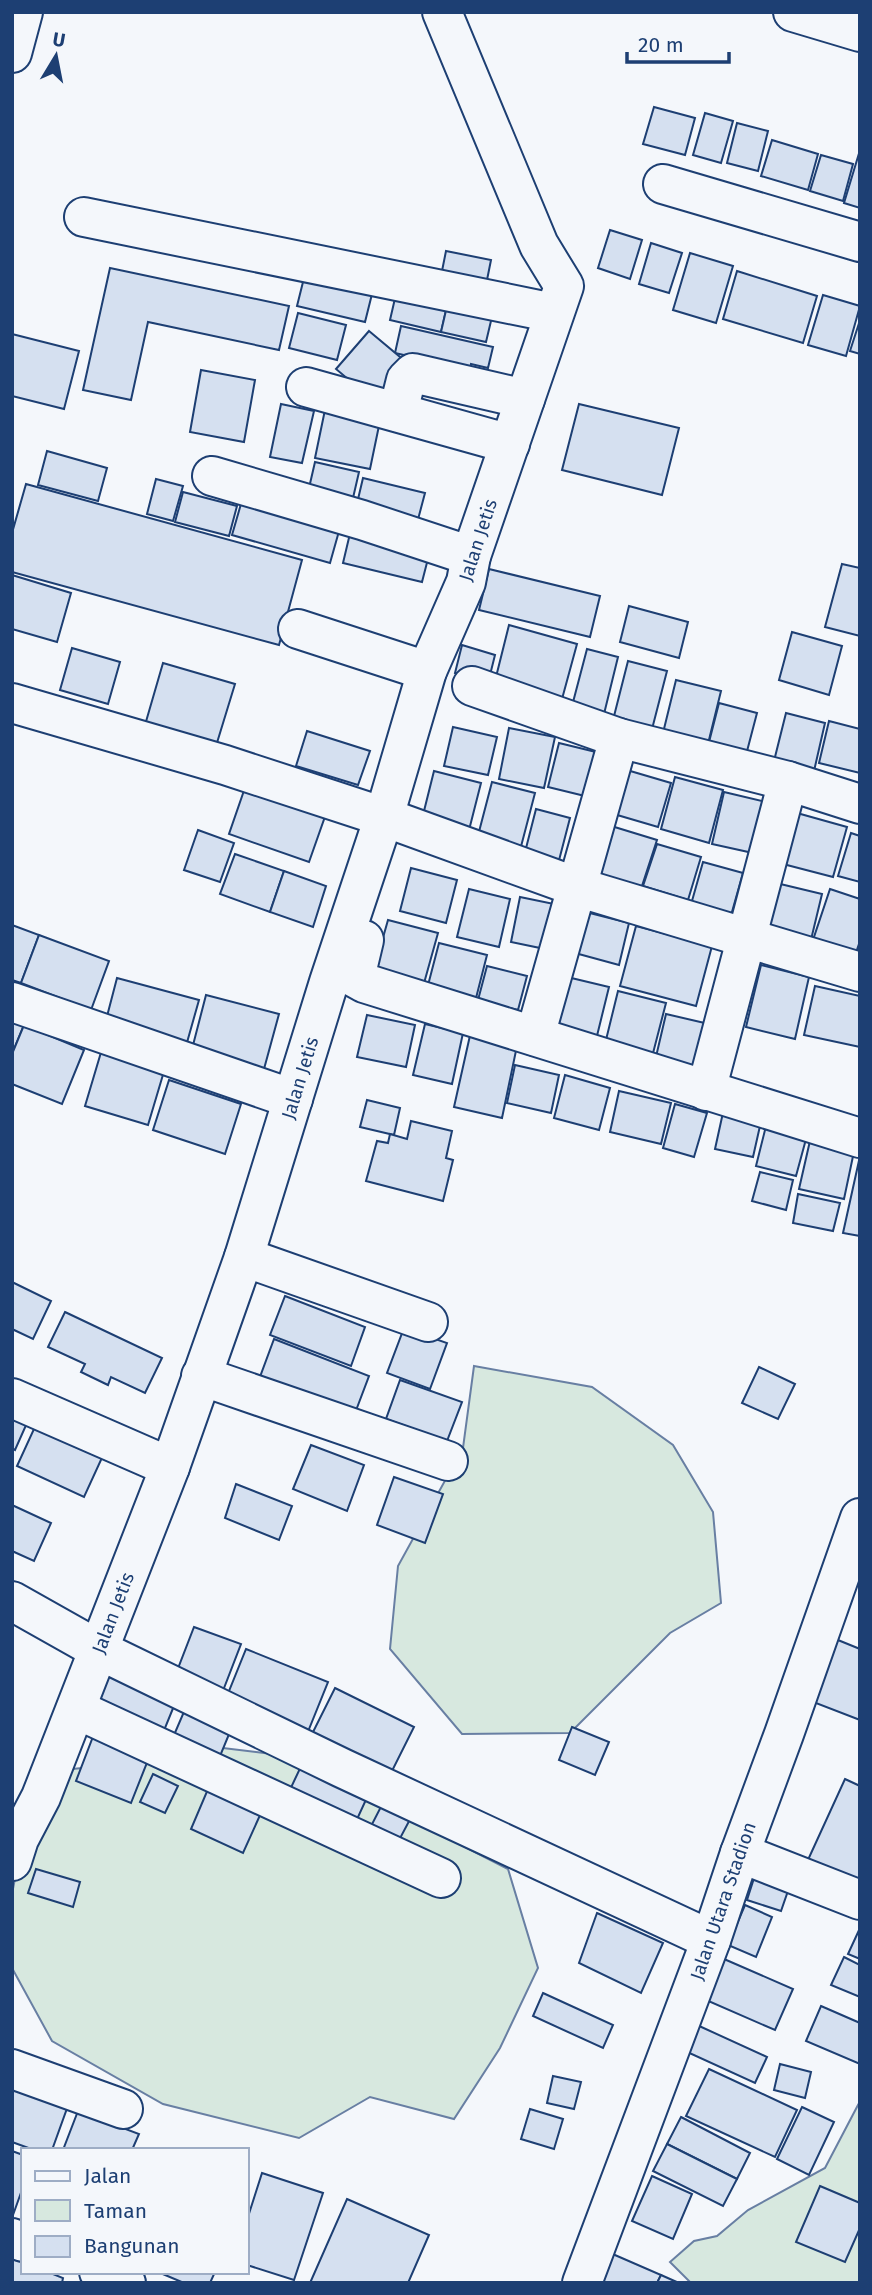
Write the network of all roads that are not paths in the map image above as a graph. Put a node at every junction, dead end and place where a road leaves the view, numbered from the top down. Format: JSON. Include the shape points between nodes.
{"nodes":[{"id":1,"x":23,"y":12,"type":"edge"},
{"id":2,"x":442,"y":12,"type":"edge"},
{"id":3,"x":793,"y":12,"type":"edge"},
{"id":4,"x":860,"y":32,"type":"edge"},
{"id":5,"x":12,"y":53,"type":"edge"},
{"id":6,"x":663,"y":184,"type":"dead end"},
{"id":7,"x":84,"y":217,"type":"dead end"},
{"id":8,"x":860,"y":242,"type":"edge"},
{"id":9,"x":559,"y":300,"type":"junction"},
{"id":10,"x":306,"y":387,"type":"dead end"},
{"id":11,"x":525,"y":399,"type":"junction"},
{"id":12,"x":398,"y":412,"type":"junction"},
{"id":13,"x":510,"y":444,"type":"junction"},
{"id":14,"x":212,"y":476,"type":"dead end"},
{"id":15,"x":471,"y":556,"type":"junction"},
{"id":16,"x":298,"y":629,"type":"dead end"},
{"id":17,"x":427,"y":671,"type":"junction"},
{"id":18,"x":472,"y":686,"type":"dead end"},
{"id":19,"x":12,"y":703,"type":"edge"},
{"id":20,"x":619,"y":738,"type":"junction"},
{"id":21,"x":788,"y":781,"type":"junction"},
{"id":22,"x":860,"y":804,"type":"edge"},
{"id":23,"x":384,"y":817,"type":"junction"},
{"id":24,"x":577,"y":887,"type":"junction"},
{"id":25,"x":747,"y":938,"type":"junction"},
{"id":26,"x":364,"y":940,"type":"dead end"},
{"id":27,"x":860,"y":972,"type":"edge"},
{"id":28,"x":12,"y":1002,"type":"edge"},
{"id":29,"x":535,"y":1036,"type":"junction"},
{"id":30,"x":706,"y":1091,"type":"junction"},
{"id":31,"x":293,"y":1099,"type":"junction"},
{"id":32,"x":860,"y":1138,"type":"edge"},
{"id":33,"x":244,"y":1257,"type":"junction"},
{"id":34,"x":428,"y":1322,"type":"dead end"},
{"id":35,"x":201,"y":1376,"type":"junction"},
{"id":36,"x":12,"y":1398,"type":"edge"},
{"id":37,"x":448,"y":1461,"type":"dead end"},
{"id":38,"x":170,"y":1467,"type":"junction"},
{"id":39,"x":859,"y":1520,"type":"edge"},
{"id":40,"x":12,"y":1601,"type":"edge"},
{"id":41,"x":99,"y":1650,"type":"junction"},
{"id":42,"x":76,"y":1709,"type":"junction"},
{"id":43,"x":15,"y":1844,"type":"edge"},
{"id":44,"x":740,"y":1853,"type":"junction"},
{"id":45,"x":441,"y":1878,"type":"dead end"},
{"id":46,"x":860,"y":1900,"type":"edge"},
{"id":47,"x":711,"y":1940,"type":"junction"},
{"id":48,"x":12,"y":2069,"type":"edge"},
{"id":49,"x":123,"y":2109,"type":"dead end"},
{"id":50,"x":104,"y":2274,"type":"edge"},
{"id":51,"x":126,"y":2283,"type":"edge"},
{"id":52,"x":582,"y":2283,"type":"edge"}],
"edges":[{"from":1,"to":5,"type":"street"},
{"from":2,"to":9,"type":"street"},
{"from":3,"to":4,"type":"street"},
{"from":6,"to":8,"type":"street"},
{"from":7,"to":9,"type":"street"},
{"from":9,"to":11,"type":"street","name":"Jalan Jetis"},
{"from":10,"to":12,"type":"street"},
{"from":11,"to":12,"type":"street","via":[[413,373],[406,380]]},
{"from":11,"to":13,"type":"street","name":"Jalan Jetis"},
{"from":12,"to":13,"type":"street"},
{"from":13,"to":15,"type":"street","name":"Jalan Jetis"},
{"from":14,"to":15,"type":"street"},
{"from":15,"to":17,"type":"street","name":"Jalan Jetis","via":[[466,582]]},
{"from":16,"to":17,"type":"street"},
{"from":17,"to":23,"type":"street","name":"Jalan Jetis"},
{"from":18,"to":20,"type":"street"},
{"from":19,"to":23,"type":"street"},
{"from":20,"to":21,"type":"street"},
{"from":20,"to":24,"type":"street"},
{"from":21,"to":22,"type":"street"},
{"from":21,"to":25,"type":"street"},
{"from":23,"to":24,"type":"street"},
{"from":23,"to":31,"type":"street","name":"Jalan Jetis"},
{"from":24,"to":25,"type":"street"},
{"from":24,"to":29,"type":"street"},
{"from":25,"to":27,"type":"street"},
{"from":25,"to":30,"type":"street"},
{"from":26,"to":29,"type":"street","via":[[355,978]]},
{"from":28,"to":31,"type":"street"},
{"from":29,"to":30,"type":"street"},
{"from":30,"to":32,"type":"street"},
{"from":31,"to":33,"type":"street","name":"Jalan Jetis"},
{"from":33,"to":34,"type":"street"},
{"from":33,"to":35,"type":"street","name":"Jalan Jetis"},
{"from":35,"to":37,"type":"street"},
{"from":35,"to":38,"type":"street","name":"Jalan Jetis"},
{"from":36,"to":38,"type":"street"},
{"from":38,"to":41,"type":"street","name":"Jalan Jetis"},
{"from":39,"to":44,"type":"street","name":"Jalan Utara Stadion"},
{"from":40,"to":41,"type":"street"},
{"from":41,"to":42,"type":"street","name":"Jalan Jetis"},
{"from":41,"to":47,"type":"street"},
{"from":42,"to":43,"type":"street","name":"Jalan Jetis","via":[[41,1797]]},
{"from":42,"to":45,"type":"street"},
{"from":44,"to":46,"type":"street"},
{"from":44,"to":47,"type":"street","name":"Jalan Utara Stadion"},
{"from":47,"to":52,"type":"street","name":"Jalan Utara Stadion"},
{"from":48,"to":49,"type":"street"},
{"from":50,"to":51,"type":"street"}]}
